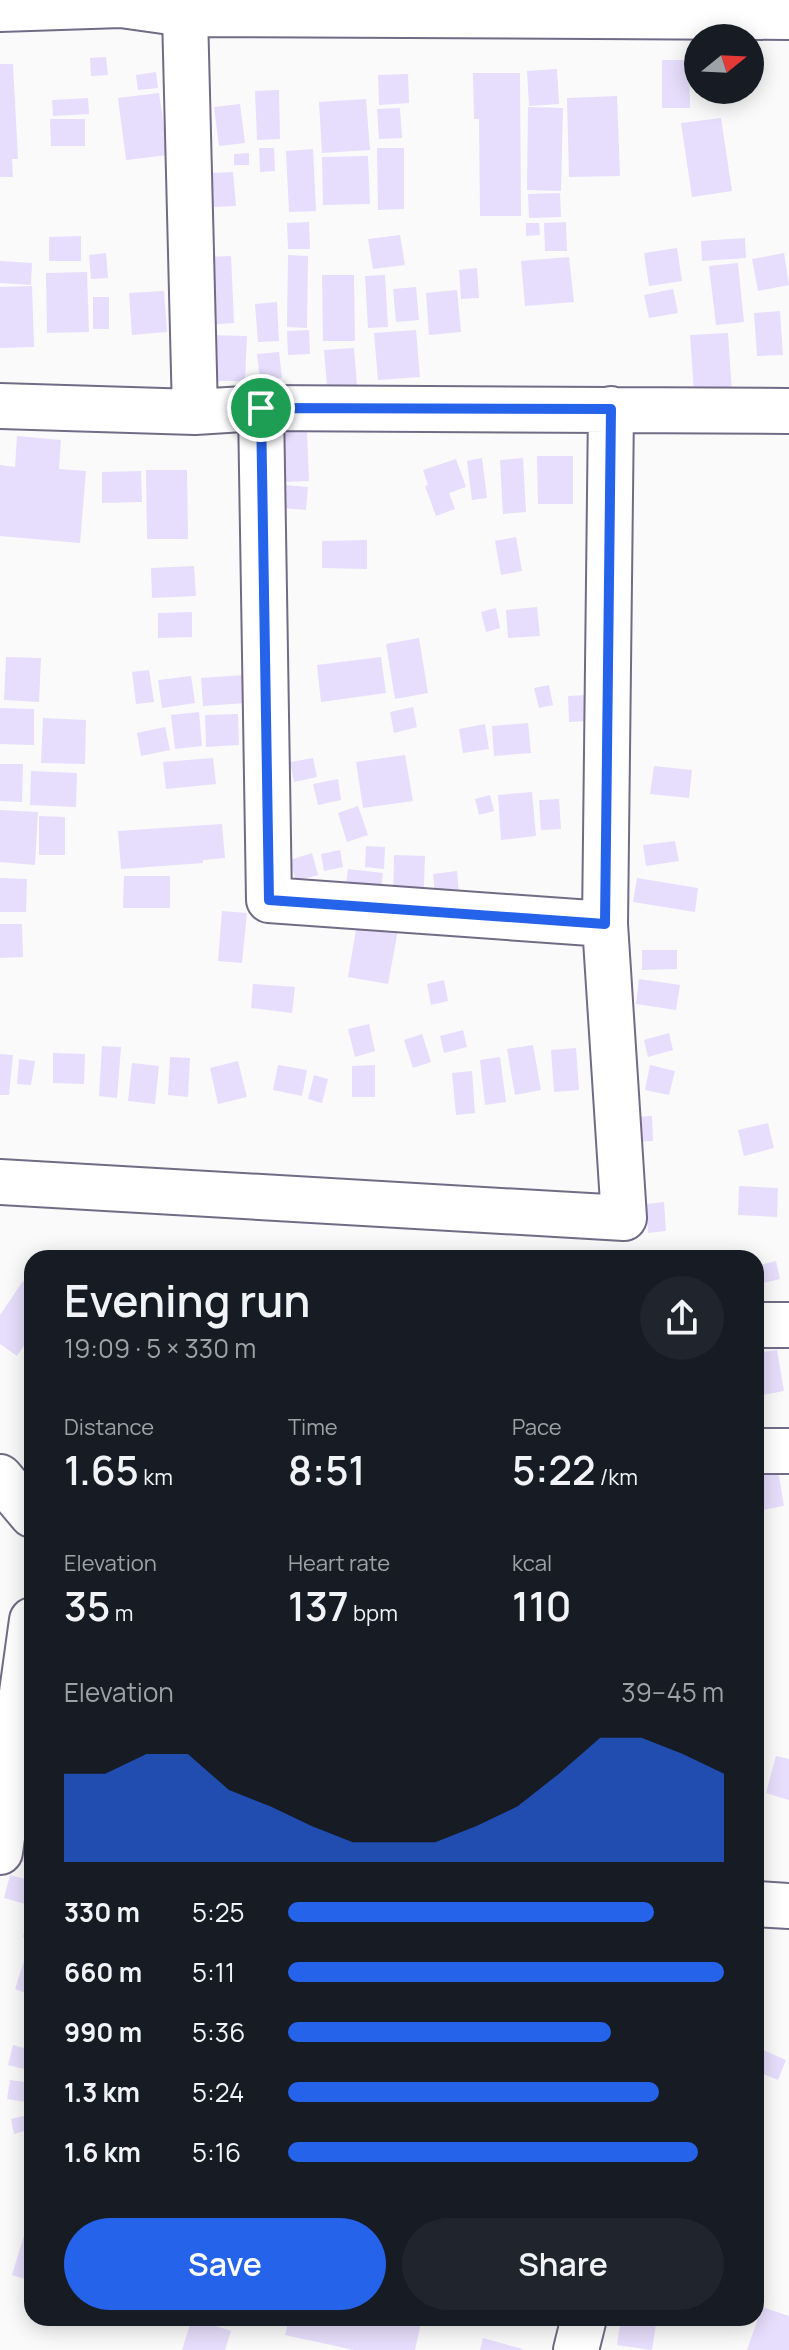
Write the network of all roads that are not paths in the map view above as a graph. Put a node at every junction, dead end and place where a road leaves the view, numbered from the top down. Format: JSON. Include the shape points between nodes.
{"nodes":[{"id":1,"x":121,"y":3,"type":"edge"},
{"id":2,"x":0,"y":9,"type":"edge"},
{"id":3,"x":185,"y":14,"type":"junction"},
{"id":4,"x":789,"y":17,"type":"edge"},
{"id":5,"x":0,"y":406,"type":"edge"},
{"id":6,"x":261,"y":408,"type":"junction"},
{"id":7,"x":611,"y":409,"type":"junction"},
{"id":8,"x":789,"y":411,"type":"edge"},
{"id":9,"x":195,"y":412,"type":"junction"},
{"id":10,"x":605,"y":924,"type":"junction"},
{"id":11,"x":0,"y":1182,"type":"edge"},
{"id":12,"x":764,"y":1325,"type":"edge"},
{"id":13,"x":789,"y":1325,"type":"edge"},
{"id":14,"x":764,"y":1451,"type":"edge"},
{"id":15,"x":789,"y":1451,"type":"edge"},
{"id":16,"x":0,"y":1477,"type":"edge"},
{"id":17,"x":24,"y":1506,"type":"edge"},
{"id":18,"x":24,"y":1678,"type":"edge"},
{"id":19,"x":0,"y":1852,"type":"edge"},
{"id":20,"x":764,"y":1904,"type":"edge"},
{"id":21,"x":789,"y":1906,"type":"edge"},
{"id":22,"x":582,"y":2326,"type":"edge"},
{"id":23,"x":576,"y":2350,"type":"edge"}],
"edges":[{"from":1,"to":2,"type":"street"},
{"from":1,"to":3,"type":"street"},
{"from":3,"to":4,"type":"street"},
{"from":3,"to":9,"type":"street"},
{"from":5,"to":9,"type":"street"},
{"from":6,"to":7,"type":"street"},
{"from":6,"to":9,"type":"street"},
{"from":6,"to":10,"type":"street","via":[[269,900]]},
{"from":7,"to":8,"type":"street"},
{"from":7,"to":10,"type":"street"},
{"from":10,"to":11,"type":"street","via":[[624,1218]]},
{"from":12,"to":13,"type":"street"},
{"from":14,"to":15,"type":"street"},
{"from":16,"to":17,"type":"street"},
{"from":18,"to":19,"type":"street"},
{"from":20,"to":21,"type":"street"},
{"from":22,"to":23,"type":"street"}]}
